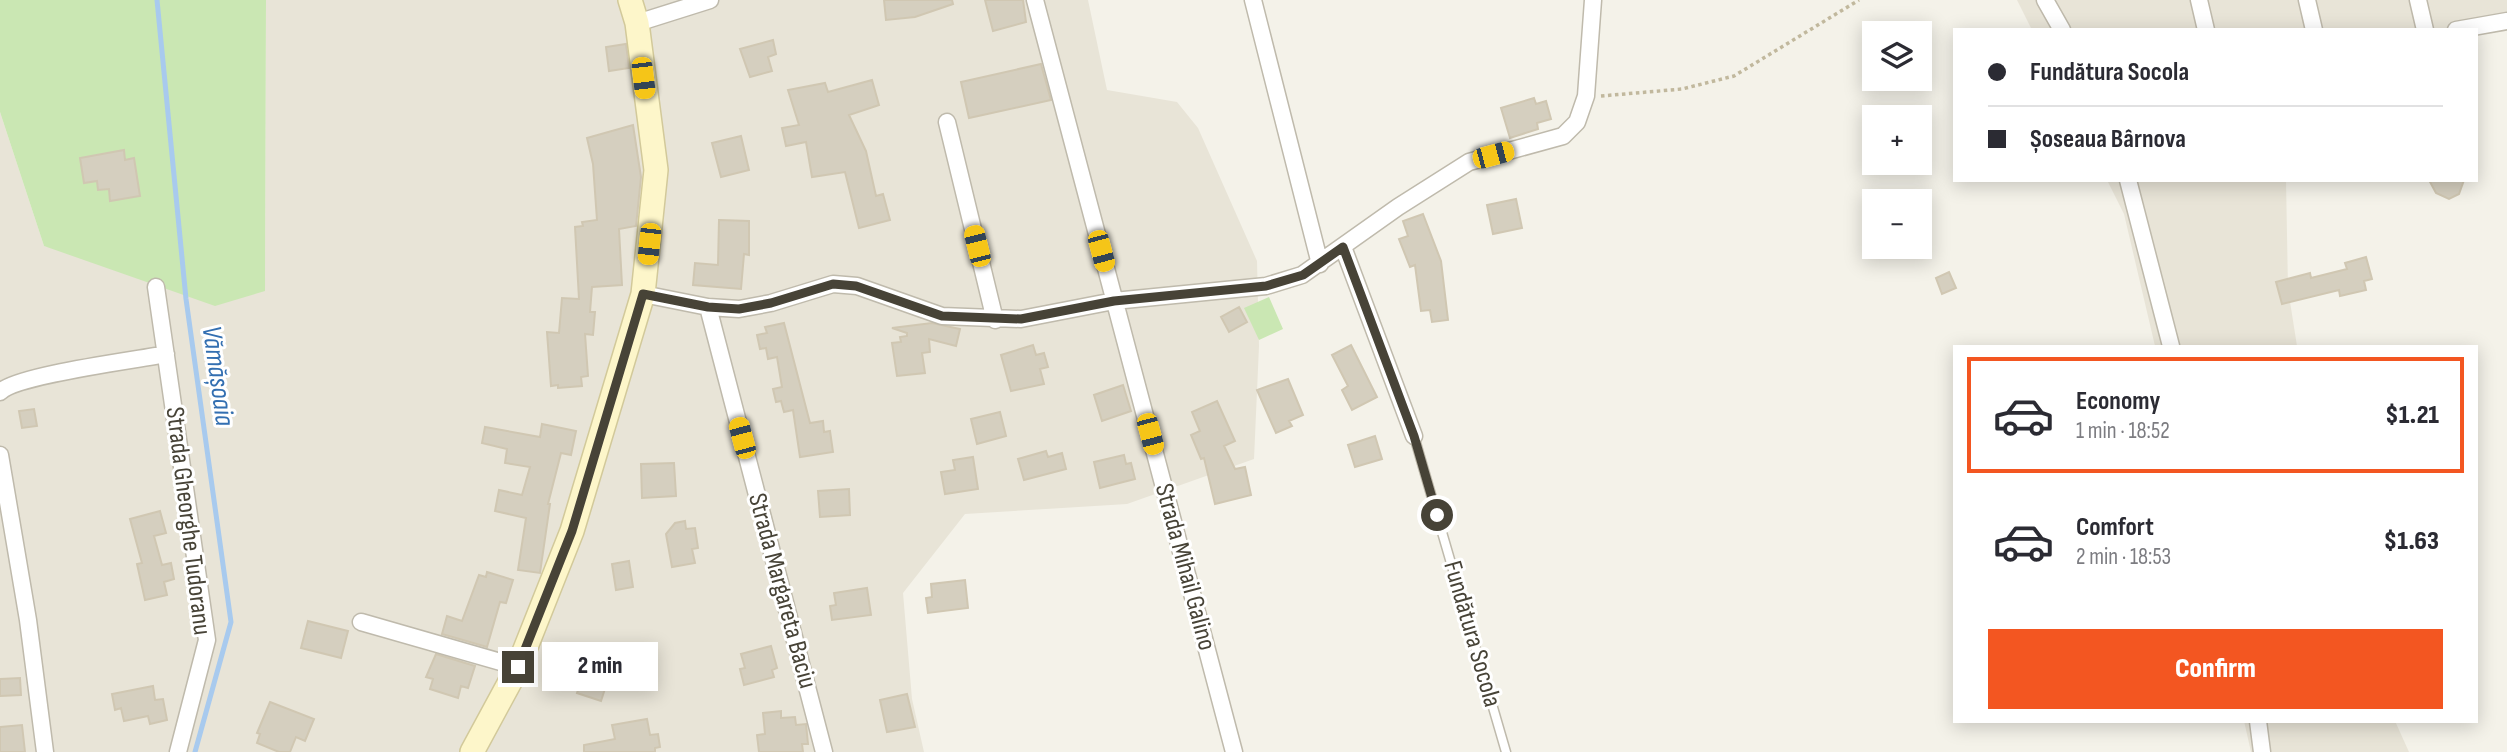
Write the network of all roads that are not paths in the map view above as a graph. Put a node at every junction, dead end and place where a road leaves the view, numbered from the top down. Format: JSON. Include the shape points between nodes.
{"nodes":[{"id":1,"x":630,"y":0,"type":"edge"},
{"id":2,"x":710,"y":0,"type":"edge"},
{"id":3,"x":1035,"y":0,"type":"edge"},
{"id":4,"x":1253,"y":0,"type":"edge"},
{"id":5,"x":1593,"y":0,"type":"edge"},
{"id":6,"x":2045,"y":0,"type":"edge"},
{"id":7,"x":2199,"y":0,"type":"edge"},
{"id":8,"x":2307,"y":0,"type":"edge"},
{"id":9,"x":2418,"y":0,"type":"edge"},
{"id":10,"x":2507,"y":21,"type":"edge"},
{"id":11,"x":636,"y":23,"type":"junction"},
{"id":12,"x":2061,"y":28,"type":"edge"},
{"id":13,"x":2206,"y":28,"type":"edge"},
{"id":14,"x":2314,"y":28,"type":"edge"},
{"id":15,"x":2425,"y":28,"type":"edge"},
{"id":16,"x":2467,"y":28,"type":"edge"},
{"id":17,"x":947,"y":122,"type":"dead end"},
{"id":18,"x":2129,"y":182,"type":"edge"},
{"id":19,"x":1343,"y":247,"type":"junction"},
{"id":20,"x":1320,"y":264,"type":"junction"},
{"id":21,"x":156,"y":287,"type":"dead end"},
{"id":22,"x":643,"y":294,"type":"junction"},
{"id":23,"x":1114,"y":301,"type":"junction"},
{"id":24,"x":708,"y":307,"type":"junction"},
{"id":25,"x":995,"y":320,"type":"junction"},
{"id":26,"x":2171,"y":345,"type":"edge"},
{"id":27,"x":166,"y":354,"type":"junction"},
{"id":28,"x":0,"y":392,"type":"edge"},
{"id":29,"x":1414,"y":436,"type":"joint"},
{"id":30,"x":0,"y":455,"type":"edge"},
{"id":31,"x":361,"y":622,"type":"dead end"},
{"id":32,"x":518,"y":667,"type":"junction"},
{"id":33,"x":2258,"y":723,"type":"edge"},
{"id":34,"x":45,"y":752,"type":"edge"},
{"id":35,"x":178,"y":752,"type":"edge"},
{"id":36,"x":472,"y":752,"type":"edge"},
{"id":37,"x":824,"y":752,"type":"edge"},
{"id":38,"x":1234,"y":752,"type":"edge"},
{"id":39,"x":1506,"y":752,"type":"edge"},
{"id":40,"x":2262,"y":752,"type":"edge"}],
"edges":[{"from":1,"to":11,"type":"main road"},
{"from":2,"to":11,"type":"street"},
{"from":3,"to":23,"type":"street","name":"Strada Mihail Galino"},
{"from":4,"to":20,"type":"street"},
{"from":5,"to":19,"type":"street","via":[[1586,96],[1577,122],[1563,136],[1469,162]]},
{"from":6,"to":12,"type":"street"},
{"from":7,"to":13,"type":"street"},
{"from":8,"to":14,"type":"street"},
{"from":9,"to":15,"type":"street"},
{"from":10,"to":16,"type":"street"},
{"from":11,"to":22,"type":"main road","via":[[656,170]]},
{"from":17,"to":25,"type":"street"},
{"from":18,"to":26,"type":"street"},
{"from":19,"to":20,"type":"street"},
{"from":19,"to":29,"type":"street"},
{"from":20,"to":23,"type":"street","via":[[1303,275],[1266,286]]},
{"from":21,"to":27,"type":"street","name":"Strada Gheorghe Tudoranu"},
{"from":22,"to":24,"type":"street"},
{"from":22,"to":32,"type":"main road","via":[[572,531]]},
{"from":23,"to":25,"type":"street","via":[[1065,313]]},
{"from":23,"to":38,"type":"street","name":"Strada Mihail Galino"},
{"from":24,"to":25,"type":"street","via":[[739,309],[833,284],[856,286],[942,316]]},
{"from":24,"to":37,"type":"street","name":"Strada Margareta Baciu"},
{"from":27,"to":28,"type":"street","via":[[31,379],[5,386]]},
{"from":27,"to":35,"type":"street","name":"Strada Gheorghe Tudoranu","via":[[207,640]]},
{"from":29,"to":39,"type":"lane","name":"Fundătura Socola"},
{"from":30,"to":34,"type":"street"},
{"from":31,"to":32,"type":"street"},
{"from":32,"to":36,"type":"main road"},
{"from":33,"to":40,"type":"street"}]}
